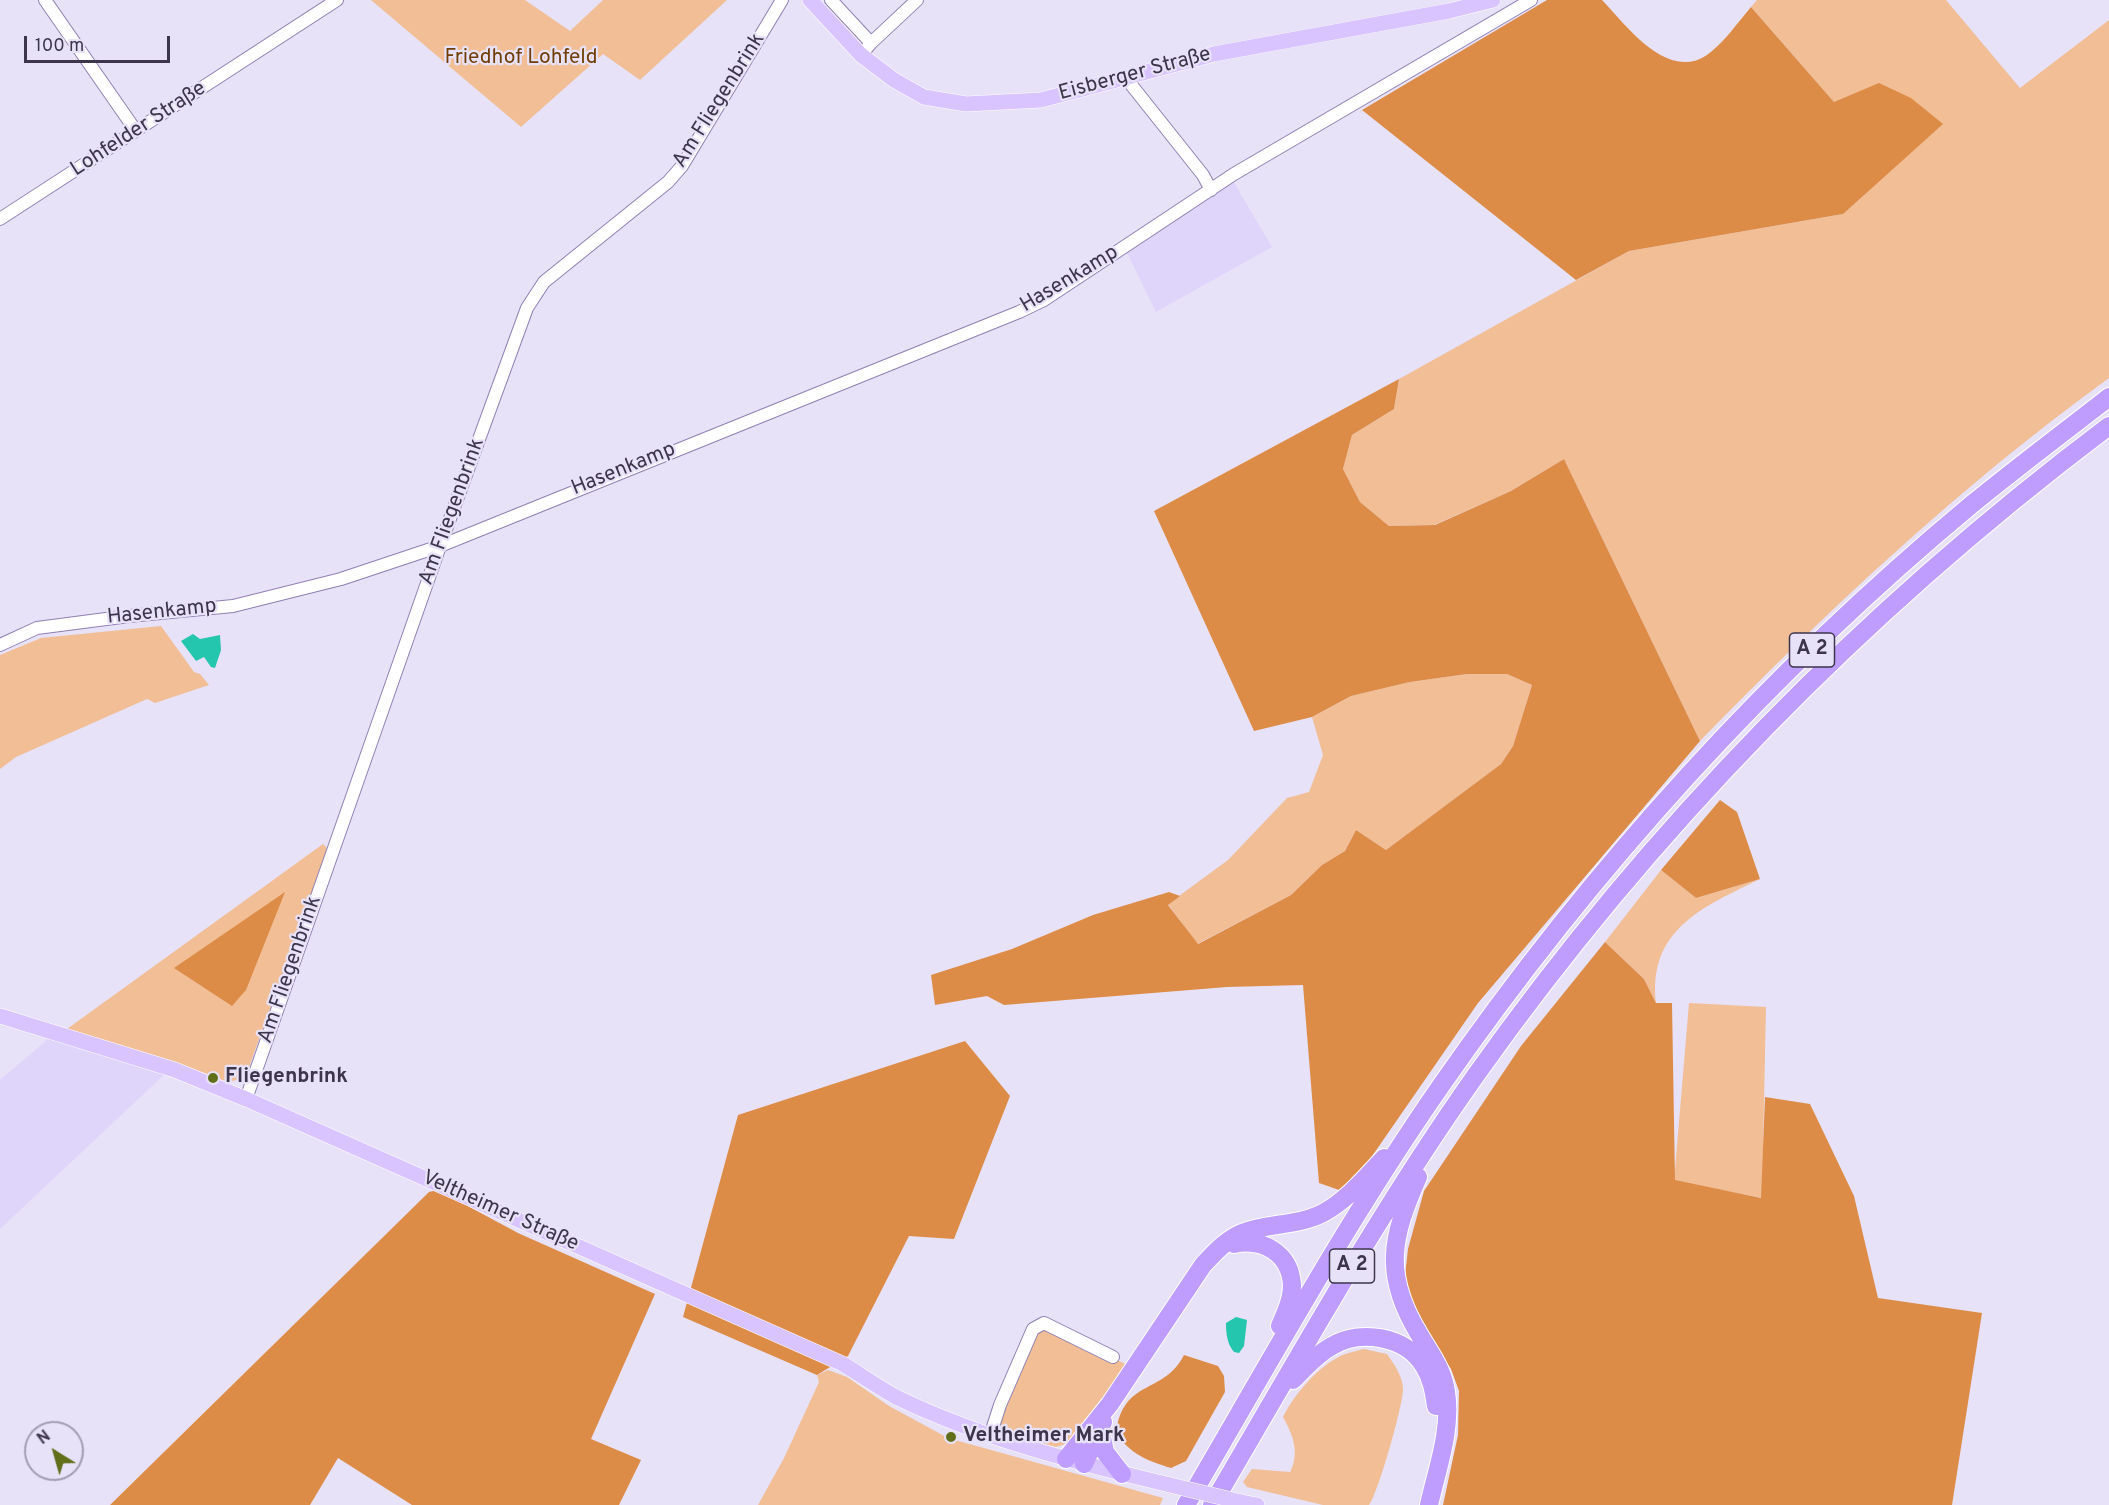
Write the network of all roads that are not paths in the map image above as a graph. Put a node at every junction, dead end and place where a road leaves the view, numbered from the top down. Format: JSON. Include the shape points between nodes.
{"nodes":[{"id":1,"x":45,"y":0,"type":"edge"},
{"id":2,"x":337,"y":0,"type":"edge"},
{"id":3,"x":782,"y":0,"type":"edge"},
{"id":4,"x":810,"y":0,"type":"edge"},
{"id":5,"x":831,"y":0,"type":"edge"},
{"id":6,"x":917,"y":0,"type":"edge"},
{"id":7,"x":1493,"y":0,"type":"edge"},
{"id":8,"x":1531,"y":0,"type":"edge"},
{"id":9,"x":871,"y":42,"type":"junction"},
{"id":10,"x":861,"y":55,"type":"junction"},
{"id":11,"x":1125,"y":77,"type":"junction"},
{"id":12,"x":136,"y":131,"type":"junction"},
{"id":13,"x":1211,"y":190,"type":"junction"},
{"id":14,"x":0,"y":219,"type":"edge"},
{"id":15,"x":2109,"y":397,"type":"edge"},
{"id":16,"x":2109,"y":426,"type":"edge"},
{"id":17,"x":440,"y":546,"type":"junction"},
{"id":18,"x":0,"y":645,"type":"edge"},
{"id":19,"x":0,"y":1016,"type":"edge"},
{"id":20,"x":246,"y":1099,"type":"junction"},
{"id":21,"x":1410,"y":1131,"type":"junction"},
{"id":22,"x":1438,"y":1131,"type":"junction"},
{"id":23,"x":1203,"y":1265,"type":"junction"},
{"id":24,"x":1113,"y":1357,"type":"dead end"},
{"id":25,"x":1256,"y":1386,"type":"junction"},
{"id":26,"x":1110,"y":1404,"type":"junction"},
{"id":27,"x":1272,"y":1404,"type":"junction"},
{"id":28,"x":1100,"y":1428,"type":"junction"},
{"id":29,"x":990,"y":1433,"type":"junction"},
{"id":30,"x":1066,"y":1459,"type":"junction"},
{"id":31,"x":1084,"y":1464,"type":"junction"},
{"id":32,"x":1122,"y":1474,"type":"junction"},
{"id":33,"x":1426,"y":1504,"type":"edge"},
{"id":34,"x":1186,"y":1505,"type":"edge"},
{"id":35,"x":1212,"y":1505,"type":"edge"},
{"id":36,"x":1257,"y":1505,"type":"edge"}],
"edges":[{"from":1,"to":12,"type":"street"},
{"from":2,"to":12,"type":"street","name":"Lohfelder Straße"},
{"from":3,"to":17,"type":"street","name":"Am Fliegenbrink","via":[[682,166],[668,182],[544,282],[527,308]]},
{"from":4,"to":10,"type":"main road","name":"Eisberger Straße"},
{"from":5,"to":9,"type":"street"},
{"from":6,"to":9,"type":"street"},
{"from":7,"to":11,"type":"main road","name":"Eisberger Straße","via":[[1214,54]]},
{"from":8,"to":13,"type":"street","name":"Hasenkamp"},
{"from":9,"to":10,"type":"street"},
{"from":10,"to":11,"type":"main road","name":"Eisberger Straße","via":[[924,98],[966,104],[1041,100]]},
{"from":11,"to":13,"type":"street"},
{"from":12,"to":14,"type":"street","name":"Lohfelder Straße"},
{"from":13,"to":17,"type":"street","name":"Hasenkamp","via":[[1044,300]]},
{"from":15,"to":21,"type":"highway","number":"A 2","via":[[1912,557],[1797,663],[1695,769],[1549,939]]},
{"from":16,"to":22,"type":"highway","number":"A 2","via":[[1985,523],[1877,617],[1712,783],[1577,940]]},
{"from":17,"to":18,"type":"street","name":"Hasenkamp","via":[[259,602],[37,628]]},
{"from":17,"to":20,"type":"street","name":"Am Fliegenbrink"},
{"from":19,"to":20,"type":"main road","name":"Veltheimer Straße","via":[[175,1070]]},
{"from":20,"to":29,"type":"main road","name":"Veltheimer Straße","via":[[843,1364],[930,1413]]},
{"from":21,"to":23,"type":"highway","via":[[1345,1199],[1322,1214],[1244,1232],[1229,1240]]},
{"from":21,"to":25,"type":"highway","number":"A 2"},
{"from":22,"to":27,"type":"highway","number":"A 2","via":[[1365,1244]]},
{"from":22,"to":33,"type":"highway","via":[[1405,1207],[1394,1251],[1399,1295],[1443,1374],[1447,1393],[1445,1435]]},
{"from":23,"to":25,"type":"highway","via":[[1233,1245],[1249,1241],[1269,1247],[1284,1260],[1292,1286],[1290,1303]]},
{"from":23,"to":26,"type":"highway"},
{"from":24,"to":29,"type":"street","via":[[1044,1323],[1038,1324],[999,1405]]},
{"from":25,"to":34,"type":"highway","number":"A 2"},
{"from":26,"to":28,"type":"highway"},
{"from":26,"to":30,"type":"highway"},
{"from":27,"to":33,"type":"highway","via":[[1308,1365],[1332,1346],[1352,1338],[1373,1336],[1412,1353],[1430,1378],[1436,1408]]},
{"from":27,"to":35,"type":"highway","number":"A 2"},
{"from":28,"to":31,"type":"highway"},
{"from":28,"to":32,"type":"highway","via":[[1105,1452]]},
{"from":29,"to":30,"type":"main road","name":"Veltheimer Straße"},
{"from":30,"to":31,"type":"main road","name":"Veltheimer Straße"},
{"from":31,"to":32,"type":"main road","name":"Veltheimer Straße"},
{"from":32,"to":36,"type":"main road","name":"Veltheimer Straße","bridge":true}]}
